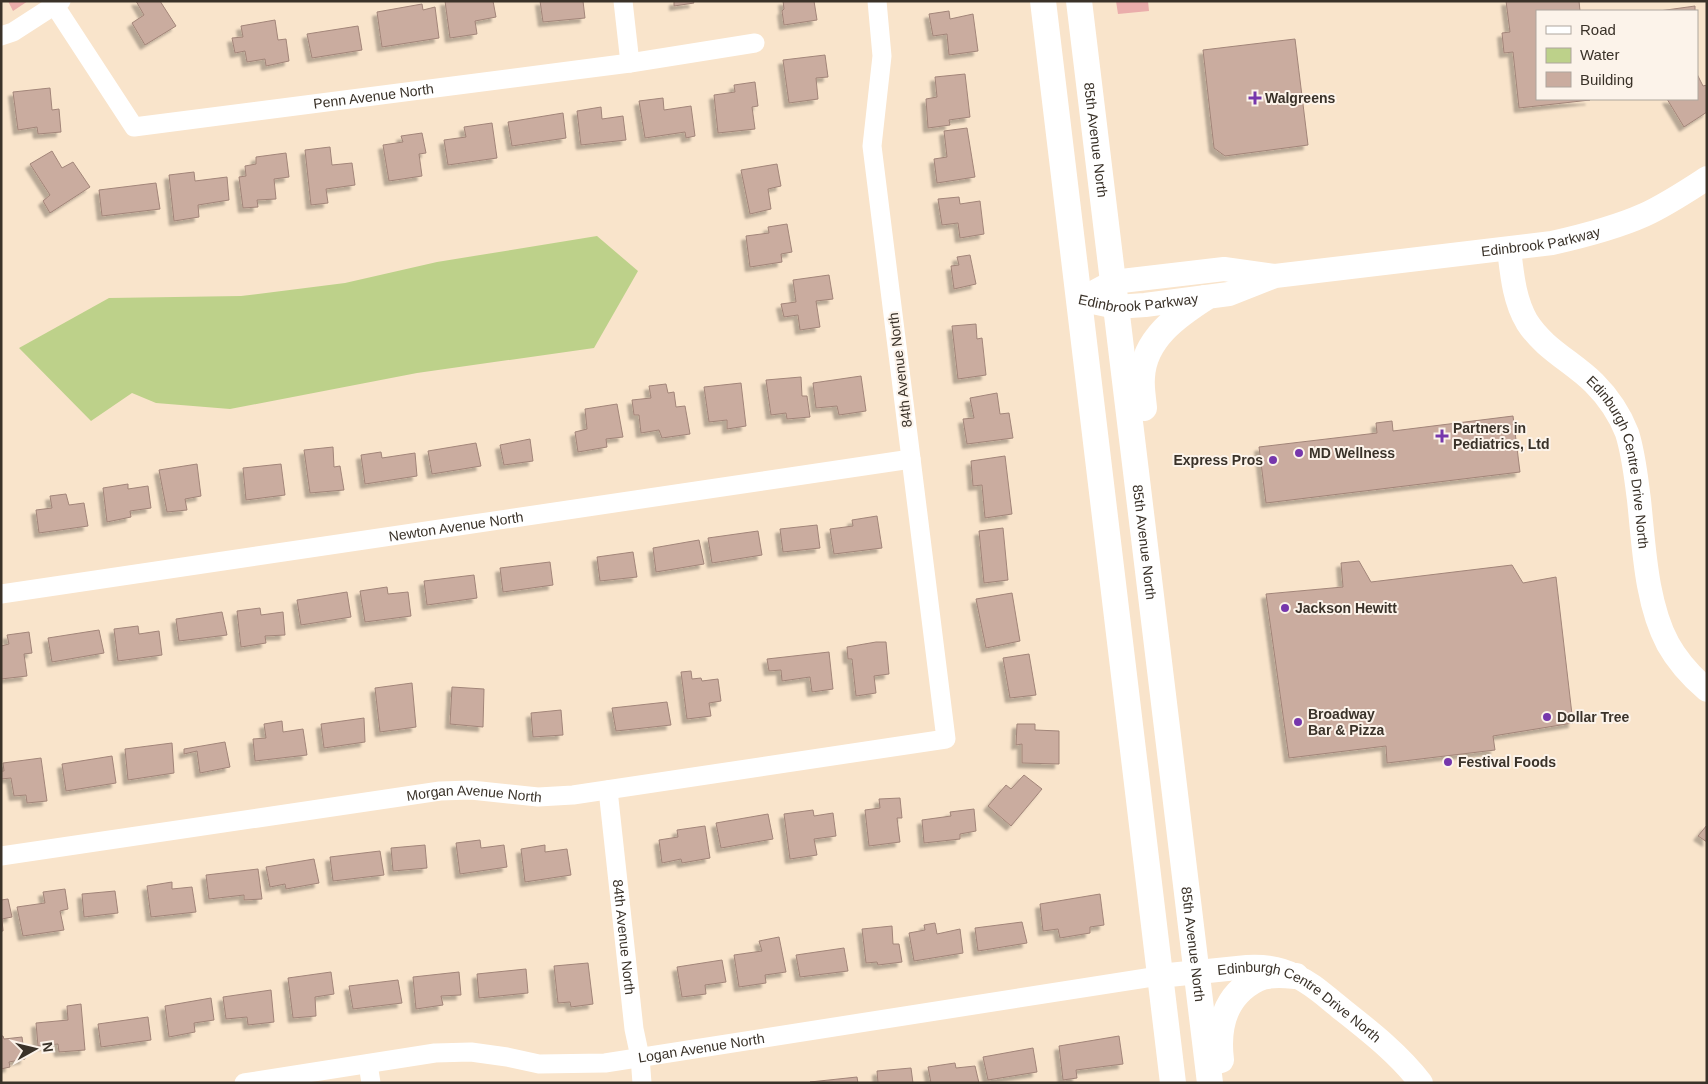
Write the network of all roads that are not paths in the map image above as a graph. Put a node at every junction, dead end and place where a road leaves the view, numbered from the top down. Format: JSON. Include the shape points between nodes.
{"nodes":[{"id":1,"x":623,"y":1,"type":"edge"},
{"id":2,"x":876,"y":1,"type":"edge"},
{"id":3,"x":1043,"y":1,"type":"edge"},
{"id":4,"x":1079,"y":1,"type":"edge"},
{"id":5,"x":58,"y":4,"type":"edge"},
{"id":6,"x":1,"y":36,"type":"edge"},
{"id":7,"x":755,"y":43,"type":"dead end"},
{"id":8,"x":630,"y":62,"type":"junction"},
{"id":9,"x":1707,"y":178,"type":"edge"},
{"id":10,"x":1509,"y":250,"type":"junction"},
{"id":11,"x":1276,"y":276,"type":"junction"},
{"id":12,"x":1113,"y":282,"type":"junction"},
{"id":13,"x":1205,"y":298,"type":"junction"},
{"id":14,"x":1079,"y":299,"type":"junction"},
{"id":15,"x":1116,"y":307,"type":"junction"},
{"id":16,"x":911,"y":459,"type":"junction"},
{"id":17,"x":1,"y":594,"type":"edge"},
{"id":18,"x":1160,"y":674,"type":"junction"},
{"id":19,"x":1707,"y":690,"type":"edge"},
{"id":20,"x":946,"y":740,"type":"joint"},
{"id":21,"x":608,"y":790,"type":"junction"},
{"id":22,"x":1,"y":856,"type":"edge"},
{"id":23,"x":1196,"y":972,"type":"junction"},
{"id":24,"x":1159,"y":976,"type":"junction"},
{"id":25,"x":1296,"y":976,"type":"junction"},
{"id":26,"x":640,"y":1057,"type":"junction"},
{"id":27,"x":370,"y":1074,"type":"edge"},
{"id":28,"x":244,"y":1083,"type":"edge"},
{"id":29,"x":642,"y":1083,"type":"edge"},
{"id":30,"x":1172,"y":1083,"type":"edge"},
{"id":31,"x":1210,"y":1083,"type":"edge"},
{"id":32,"x":1224,"y":1083,"type":"edge"},
{"id":33,"x":1421,"y":1083,"type":"edge"}],
"edges":[{"from":1,"to":8,"type":"street"},
{"from":2,"to":16,"type":"street","name":"84th Avenue North","via":[[882,56],[872,146]]},
{"from":3,"to":14,"type":"main road"},
{"from":4,"to":12,"type":"main road","name":"85th Avenue North"},
{"from":5,"to":6,"type":"street"},
{"from":5,"to":8,"type":"street","name":"Penn Avenue North","via":[[134,127]]},
{"from":7,"to":8,"type":"street","name":"Penn Avenue North"},
{"from":9,"to":10,"type":"street","name":"Edinbrook Parkway","via":[[1645,215],[1625,223],[1552,243]]},
{"from":10,"to":11,"type":"street","name":"Edinbrook Parkway"},
{"from":10,"to":19,"type":"street","name":"Edinburgh Centre Drive North","via":[[1517,300],[1527,323],[1550,348],[1594,383],[1617,412],[1627,434],[1653,604],[1668,644],[1684,668]]},
{"from":11,"to":12,"type":"street","name":"Edinbrook Parkway","via":[[1224,269]]},
{"from":11,"to":13,"type":"street","name":"Edinbrook Parkway","via":[[1229,294]]},
{"from":12,"to":14,"type":"street","name":"Edinbrook Parkway"},
{"from":12,"to":15,"type":"main road","name":"85th Avenue North"},
{"from":13,"to":15,"type":"street","name":"Edinbrook Parkway"},
{"from":13,"to":18,"type":"main road","via":[[1179,315],[1158,336],[1146,358],[1142,375],[1167,606]]},
{"from":14,"to":15,"type":"street","name":"Edinbrook Parkway"},
{"from":14,"to":24,"type":"main road"},
{"from":15,"to":18,"type":"main road","name":"85th Avenue North"},
{"from":16,"to":17,"type":"street","name":"Newton Avenue North"},
{"from":16,"to":20,"type":"street","name":"84th Avenue North"},
{"from":18,"to":23,"type":"main road","name":"85th Avenue North"},
{"from":20,"to":21,"type":"street","name":"Morgan Avenue North"},
{"from":21,"to":22,"type":"street","name":"Morgan Avenue North","via":[[538,797],[471,790],[440,791]]},
{"from":21,"to":26,"type":"street","name":"84th Avenue North","via":[[634,1029]]},
{"from":23,"to":24,"type":"street","name":"Edinburgh Centre Drive North"},
{"from":23,"to":25,"type":"street","name":"Edinburgh Centre Drive North","via":[[1260,966]]},
{"from":23,"to":31,"type":"main road","name":"85th Avenue North"},
{"from":24,"to":26,"type":"street","name":"Logan Avenue North"},
{"from":24,"to":30,"type":"main road"},
{"from":25,"to":32,"type":"main road","via":[[1258,978],[1241,990],[1229,1005],[1221,1026]]},
{"from":25,"to":33,"type":"street","name":"Edinburgh Centre Drive North","via":[[1382,1042]]},
{"from":26,"to":27,"type":"street","name":"Logan Avenue North","via":[[604,1063],[539,1064],[471,1052],[435,1053]]},
{"from":26,"to":29,"type":"street","name":"84th Avenue North"},
{"from":27,"to":28,"type":"street","name":"Logan Avenue North"}]}
